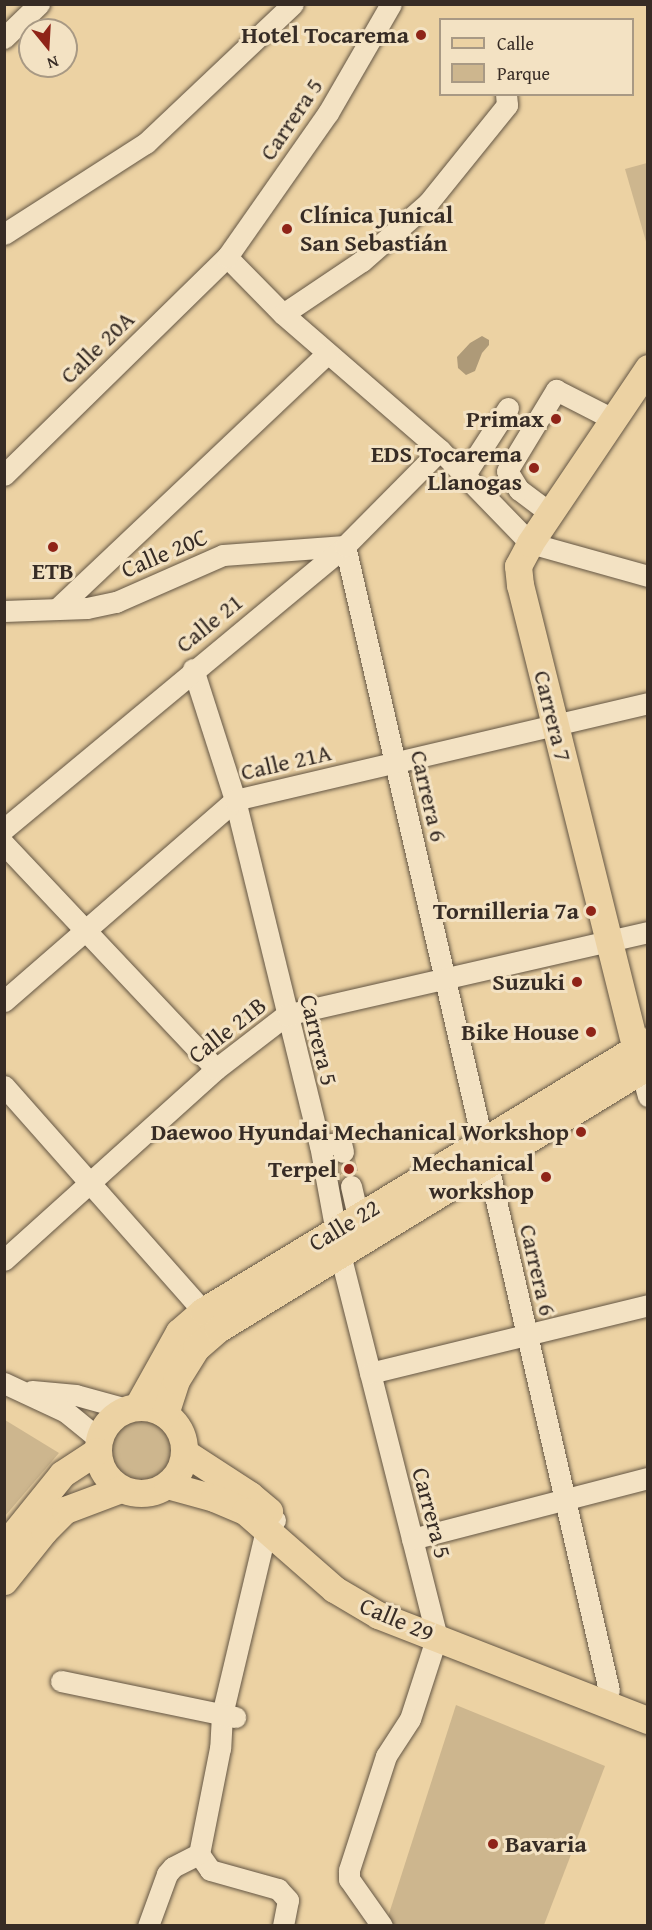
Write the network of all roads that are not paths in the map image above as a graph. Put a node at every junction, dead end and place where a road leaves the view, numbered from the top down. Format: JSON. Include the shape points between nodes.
{"nodes":[{"id":1,"x":39,"y":4,"type":"edge"},
{"id":2,"x":293,"y":4,"type":"edge"},
{"id":3,"x":391,"y":4,"type":"edge"},
{"id":4,"x":4,"y":38,"type":"edge"},
{"id":5,"x":504,"y":102,"type":"edge"},
{"id":6,"x":4,"y":234,"type":"edge"},
{"id":7,"x":227,"y":257,"type":"junction"},
{"id":8,"x":283,"y":315,"type":"junction"},
{"id":9,"x":327,"y":354,"type":"junction"},
{"id":10,"x":648,"y":368,"type":"edge"},
{"id":11,"x":508,"y":408,"type":"dead end"},
{"id":12,"x":614,"y":419,"type":"junction"},
{"id":13,"x":440,"y":450,"type":"junction"},
{"id":14,"x":4,"y":475,"type":"edge"},
{"id":15,"x":464,"y":476,"type":"junction"},
{"id":16,"x":550,"y":513,"type":"junction"},
{"id":17,"x":530,"y":543,"type":"junction"},
{"id":18,"x":345,"y":546,"type":"junction"},
{"id":19,"x":648,"y":576,"type":"edge"},
{"id":20,"x":59,"y":607,"type":"junction"},
{"id":21,"x":4,"y":611,"type":"edge"},
{"id":22,"x":193,"y":669,"type":"junction"},
{"id":23,"x":648,"y":703,"type":"edge"},
{"id":24,"x":555,"y":725,"type":"junction"},
{"id":25,"x":395,"y":762,"type":"junction"},
{"id":26,"x":235,"y":800,"type":"junction"},
{"id":27,"x":4,"y":829,"type":"edge"},
{"id":28,"x":4,"y":844,"type":"edge"},
{"id":29,"x":86,"y":931,"type":"junction"},
{"id":30,"x":648,"y":932,"type":"edge"},
{"id":31,"x":609,"y":941,"type":"junction"},
{"id":32,"x":446,"y":979,"type":"junction"},
{"id":33,"x":4,"y":1002,"type":"edge"},
{"id":34,"x":286,"y":1015,"type":"junction"},
{"id":35,"x":644,"y":1064,"type":"edge"},
{"id":36,"x":216,"y":1069,"type":"junction"},
{"id":37,"x":4,"y":1086,"type":"edge"},
{"id":38,"x":320,"y":1145,"type":"junction"},
{"id":39,"x":343,"y":1152,"type":"dead end"},
{"id":40,"x":485,"y":1153,"type":"junction"},
{"id":41,"x":90,"y":1183,"type":"junction"},
{"id":42,"x":351,"y":1186,"type":"tunnel mouth"},
{"id":43,"x":358,"y":1217,"type":"junction"},
{"id":44,"x":337,"y":1243,"type":"junction"},
{"id":45,"x":4,"y":1260,"type":"edge"},
{"id":46,"x":648,"y":1305,"type":"edge"},
{"id":47,"x":203,"y":1311,"type":"junction"},
{"id":48,"x":527,"y":1334,"type":"junction"},
{"id":49,"x":370,"y":1373,"type":"junction"},
{"id":50,"x":12,"y":1386,"type":"edge"},
{"id":51,"x":132,"y":1408,"type":"junction"},
{"id":52,"x":165,"y":1414,"type":"junction"},
{"id":53,"x":98,"y":1445,"type":"junction"},
{"id":54,"x":184,"y":1452,"type":"junction"},
{"id":55,"x":648,"y":1478,"type":"edge"},
{"id":56,"x":167,"y":1485,"type":"junction"},
{"id":57,"x":122,"y":1489,"type":"junction"},
{"id":58,"x":565,"y":1498,"type":"junction"},
{"id":59,"x":276,"y":1528,"type":"junction"},
{"id":60,"x":412,"y":1539,"type":"junction"},
{"id":61,"x":4,"y":1546,"type":"edge"},
{"id":62,"x":4,"y":1581,"type":"edge"},
{"id":63,"x":436,"y":1629,"type":"junction"},
{"id":64,"x":61,"y":1681,"type":"dead end"},
{"id":65,"x":609,"y":1690,"type":"junction"},
{"id":66,"x":648,"y":1704,"type":"edge"},
{"id":67,"x":229,"y":1715,"type":"junction"},
{"id":68,"x":648,"y":1720,"type":"edge"},
{"id":69,"x":199,"y":1854,"type":"junction"},
{"id":70,"x":148,"y":1926,"type":"edge"},
{"id":71,"x":283,"y":1926,"type":"edge"},
{"id":72,"x":382,"y":1926,"type":"edge"}],
"edges":[{"from":1,"to":4,"type":"street"},
{"from":2,"to":6,"type":"street","via":[[147,143]]},
{"from":3,"to":7,"type":"street","name":"Carrera 5","via":[[327,113]]},
{"from":5,"to":8,"type":"street","via":[[428,203],[362,261]]},
{"from":7,"to":8,"type":"street"},
{"from":7,"to":14,"type":"street","name":"Calle 20A"},
{"from":8,"to":9,"type":"street"},
{"from":9,"to":13,"type":"street"},
{"from":9,"to":20,"type":"street"},
{"from":10,"to":12,"type":"main road","name":"Carrera 7"},
{"from":11,"to":15,"type":"street"},
{"from":12,"to":16,"type":"main road","name":"Carrera 7"},
{"from":12,"to":16,"type":"street","via":[[556,390],[507,471],[519,490]]},
{"from":13,"to":15,"type":"street"},
{"from":13,"to":18,"type":"street","name":"Calle 21"},
{"from":15,"to":17,"type":"street"},
{"from":16,"to":17,"type":"main road","name":"Carrera 7"},
{"from":17,"to":19,"type":"street"},
{"from":17,"to":24,"type":"main road","name":"Carrera 7","via":[[518,566],[520,585]]},
{"from":18,"to":20,"type":"street","name":"Calle 20C","via":[[223,555],[116,602],[87,608]]},
{"from":18,"to":22,"type":"street","name":"Calle 21"},
{"from":18,"to":25,"type":"street","name":"Carrera 6"},
{"from":20,"to":21,"type":"street","name":"Calle 20C"},
{"from":22,"to":26,"type":"street","name":"Carrera 5"},
{"from":22,"to":27,"type":"street","name":"Calle 21"},
{"from":23,"to":24,"type":"street","name":"Calle 21A"},
{"from":24,"to":25,"type":"street","name":"Calle 21A"},
{"from":24,"to":31,"type":"main road","name":"Carrera 7"},
{"from":25,"to":26,"type":"street","name":"Calle 21A"},
{"from":25,"to":32,"type":"street","name":"Carrera 6"},
{"from":26,"to":29,"type":"street","name":"Calle 21A"},
{"from":26,"to":34,"type":"street","name":"Carrera 5"},
{"from":28,"to":29,"type":"street"},
{"from":29,"to":33,"type":"street","name":"Calle 21A"},
{"from":29,"to":36,"type":"street"},
{"from":30,"to":31,"type":"street","name":"Calle 21B"},
{"from":31,"to":32,"type":"street","name":"Calle 21B"},
{"from":31,"to":35,"type":"main road","name":"Carrera 7"},
{"from":32,"to":34,"type":"street","name":"Calle 21B"},
{"from":32,"to":40,"type":"street","name":"Carrera 6"},
{"from":34,"to":36,"type":"street","name":"Calle 21B"},
{"from":34,"to":38,"type":"street","name":"Carrera 5"},
{"from":35,"to":40,"type":"main road","name":"Calle 22"},
{"from":36,"to":41,"type":"street","name":"Calle 21B"},
{"from":37,"to":41,"type":"street"},
{"from":38,"to":39,"type":"street","via":[[341,1143]]},
{"from":38,"to":44,"type":"street","name":"Carrera 5"},
{"from":40,"to":43,"type":"main road","name":"Calle 22"},
{"from":40,"to":44,"type":"main road","name":"Calle 22"},
{"from":40,"to":48,"type":"street","name":"Carrera 6"},
{"from":41,"to":45,"type":"street","name":"Calle 21B"},
{"from":41,"to":47,"type":"street"},
{"from":42,"to":43,"type":"street"},
{"from":43,"to":44,"type":"main road","name":"Calle 22"},
{"from":44,"to":47,"type":"main road","name":"Calle 22"},
{"from":44,"to":49,"type":"street","name":"Carrera 5"},
{"from":44,"to":52,"type":"main road","name":"Calle 22","via":[[196,1348],[176,1380]]},
{"from":46,"to":48,"type":"street"},
{"from":47,"to":51,"type":"main road","name":"Calle 22","via":[[179,1332]]},
{"from":48,"to":49,"type":"street"},
{"from":48,"to":58,"type":"street","name":"Carrera 6"},
{"from":49,"to":60,"type":"street","name":"Carrera 5"},
{"from":50,"to":51,"type":"street"},
{"from":50,"to":53,"type":"street","via":[[66,1412]]},
{"from":51,"to":52,"type":"main road","via":[[152,1408]]},
{"from":51,"to":53,"type":"main road","via":[[109,1420]]},
{"from":52,"to":54,"type":"main road","via":[[183,1437]]},
{"from":53,"to":57,"type":"main road","via":[[104,1474]]},
{"from":53,"to":61,"type":"main road","via":[[63,1474]]},
{"from":54,"to":56,"type":"main road","via":[[182,1464]]},
{"from":54,"to":59,"type":"main road","name":"Calle 29","via":[[250,1495]]},
{"from":55,"to":58,"type":"street"},
{"from":56,"to":57,"type":"main road","via":[[145,1493]]},
{"from":56,"to":59,"type":"main road","name":"Calle 29","via":[[214,1498]]},
{"from":57,"to":62,"type":"main road","via":[[65,1510]]},
{"from":58,"to":60,"type":"street"},
{"from":58,"to":65,"type":"street","name":"Carrera 6"},
{"from":59,"to":63,"type":"main road","name":"Calle 29","via":[[346,1580]]},
{"from":59,"to":67,"type":"street"},
{"from":60,"to":63,"type":"street","name":"Carrera 5"},
{"from":63,"to":65,"type":"main road","name":"Calle 29"},
{"from":63,"to":68,"type":"main road","name":"Calle 29"},
{"from":63,"to":72,"type":"street","via":[[410,1719],[386,1756],[349,1870],[349,1879]]},
{"from":64,"to":67,"type":"street"},
{"from":65,"to":66,"type":"main road","name":"Calle 29"},
{"from":67,"to":69,"type":"street"},
{"from":69,"to":70,"type":"street","via":[[167,1874]]},
{"from":69,"to":71,"type":"street","via":[[210,1870],[278,1889],[288,1900]]}]}
